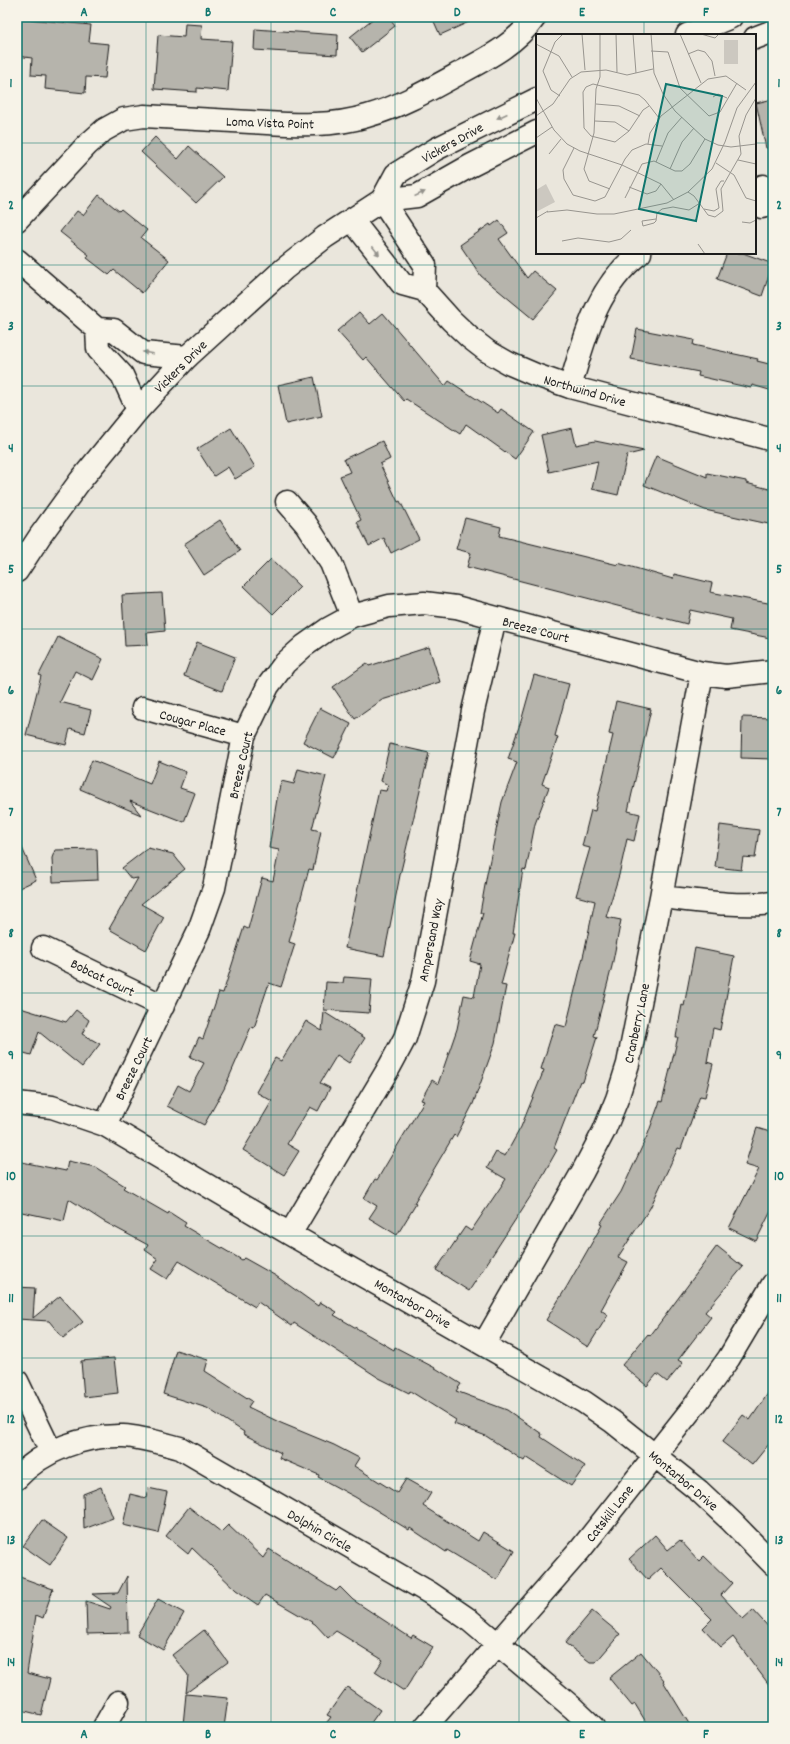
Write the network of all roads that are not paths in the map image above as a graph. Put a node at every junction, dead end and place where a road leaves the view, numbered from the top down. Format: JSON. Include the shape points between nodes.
{"nodes":[{"id":1,"x":535,"y":17,"type":"edge"},
{"id":2,"x":731,"y":17,"type":"edge"},
{"id":3,"x":773,"y":31,"type":"edge"},
{"id":4,"x":689,"y":34,"type":"edge"},
{"id":5,"x":756,"y":38,"type":"edge"},
{"id":6,"x":536,"y":99,"type":"edge"},
{"id":7,"x":536,"y":133,"type":"edge"},
{"id":8,"x":382,"y":200,"type":"junction"},
{"id":9,"x":17,"y":220,"type":"edge"},
{"id":10,"x":352,"y":220,"type":"junction"},
{"id":11,"x":639,"y":254,"type":"edge"},
{"id":12,"x":17,"y":260,"type":"edge"},
{"id":13,"x":424,"y":290,"type":"junction"},
{"id":14,"x":97,"y":329,"type":"junction"},
{"id":15,"x":187,"y":357,"type":"junction"},
{"id":16,"x":570,"y":387,"type":"junction"},
{"id":17,"x":138,"y":410,"type":"junction"},
{"id":18,"x":773,"y":440,"type":"edge"},
{"id":19,"x":288,"y":502,"type":"dead end"},
{"id":20,"x":17,"y":571,"type":"edge"},
{"id":21,"x":352,"y":616,"type":"junction"},
{"id":22,"x":496,"y":618,"type":"junction"},
{"id":23,"x":773,"y":671,"type":"edge"},
{"id":24,"x":702,"y":673,"type":"junction"},
{"id":25,"x":143,"y":708,"type":"dead end"},
{"id":26,"x":244,"y":736,"type":"junction"},
{"id":27,"x":661,"y":897,"type":"junction"},
{"id":28,"x":773,"y":903,"type":"edge"},
{"id":29,"x":43,"y":948,"type":"dead end"},
{"id":30,"x":163,"y":1006,"type":"junction"},
{"id":31,"x":17,"y":1103,"type":"edge"},
{"id":32,"x":106,"y":1125,"type":"junction"},
{"id":33,"x":290,"y":1234,"type":"junction"},
{"id":34,"x":773,"y":1284,"type":"edge"},
{"id":35,"x":484,"y":1344,"type":"junction"},
{"id":36,"x":17,"y":1381,"type":"edge"},
{"id":37,"x":51,"y":1452,"type":"junction"},
{"id":38,"x":654,"y":1455,"type":"junction"},
{"id":39,"x":17,"y":1478,"type":"edge"},
{"id":40,"x":773,"y":1564,"type":"edge"},
{"id":41,"x":498,"y":1645,"type":"junction"},
{"id":42,"x":118,"y":1702,"type":"dead end"},
{"id":43,"x":104,"y":1727,"type":"edge"},
{"id":44,"x":425,"y":1727,"type":"edge"},
{"id":45,"x":593,"y":1727,"type":"edge"}],
"edges":[{"from":1,"to":9,"type":"street","name":"Loma Vista Point","via":[[513,41],[490,57],[423,93],[367,117],[310,126],[144,116],[124,119],[104,130],[87,145]]},
{"from":2,"to":4,"type":"street"},
{"from":3,"to":5,"type":"street"},
{"from":6,"to":8,"type":"street","name":"Vickers Drive","one_way":true,"via":[[436,149],[396,174]]},
{"from":8,"to":7,"type":"street","name":"Vickers Drive","one_way":true,"via":[[417,196]]},
{"from":8,"to":10,"type":"street","name":"Vickers Drive"},
{"from":8,"to":13,"type":"street","via":[[425,265]]},
{"from":10,"to":13,"type":"street","one_way":true,"via":[[402,284]]},
{"from":10,"to":15,"type":"street","name":"Vickers Drive","via":[[284,269]]},
{"from":11,"to":16,"type":"street","via":[[611,283],[598,304],[590,321]]},
{"from":12,"to":14,"type":"street"},
{"from":13,"to":16,"type":"street","name":"Northwind Drive","via":[[451,320],[486,351],[536,375]]},
{"from":15,"to":14,"type":"street","one_way":true,"via":[[143,353],[114,330]]},
{"from":14,"to":17,"type":"street","via":[[98,350],[122,375]]},
{"from":15,"to":17,"type":"street","name":"Vickers Drive"},
{"from":16,"to":18,"type":"street","name":"Northwind Drive"},
{"from":17,"to":20,"type":"street","name":"Vickers Drive","via":[[80,481]]},
{"from":19,"to":21,"type":"street","via":[[306,524],[331,563]]},
{"from":21,"to":22,"type":"street","name":"Breeze Court","via":[[389,606],[424,603],[456,607]]},
{"from":21,"to":26,"type":"street","name":"Breeze Court","via":[[328,629],[285,663],[268,686]]},
{"from":22,"to":24,"type":"street","name":"Breeze Court"},
{"from":22,"to":33,"type":"street","name":"Ampersand Way","via":[[473,711],[423,981],[414,1014],[390,1066]]},
{"from":23,"to":24,"type":"street","name":"Breeze Court","via":[[726,676]]},
{"from":24,"to":27,"type":"street","name":"Cranberry Lane"},
{"from":25,"to":26,"type":"street","name":"Cougar Place"},
{"from":26,"to":30,"type":"street","name":"Breeze Court","via":[[214,888],[199,930]]},
{"from":27,"to":28,"type":"street","via":[[716,903]]},
{"from":27,"to":35,"type":"street","name":"Cranberry Lane","via":[[628,1064],[617,1099],[583,1171]]},
{"from":29,"to":30,"type":"street","name":"Bobcat Court"},
{"from":30,"to":32,"type":"street","name":"Breeze Court"},
{"from":31,"to":32,"type":"street","name":"Montarbor Drive","via":[[52,1108]]},
{"from":32,"to":33,"type":"street","name":"Montarbor Drive"},
{"from":33,"to":35,"type":"street","name":"Montarbor Drive"},
{"from":34,"to":38,"type":"street","name":"Catskill Lane","via":[[729,1358]]},
{"from":35,"to":38,"type":"street","name":"Montarbor Drive","via":[[584,1402]]},
{"from":36,"to":37,"type":"street"},
{"from":37,"to":39,"type":"street","name":"Dolphin Circle"},
{"from":37,"to":41,"type":"street","name":"Dolphin Circle","via":[[72,1443],[123,1436],[180,1448],[430,1593],[468,1619]]},
{"from":38,"to":40,"type":"street","name":"Montarbor Drive","via":[[699,1490]]},
{"from":38,"to":41,"type":"street","name":"Catskill Lane","via":[[580,1550]]},
{"from":41,"to":44,"type":"street","name":"Catskill Lane"},
{"from":41,"to":45,"type":"street","name":"Dolphin Circle"},
{"from":42,"to":43,"type":"street"}]}
